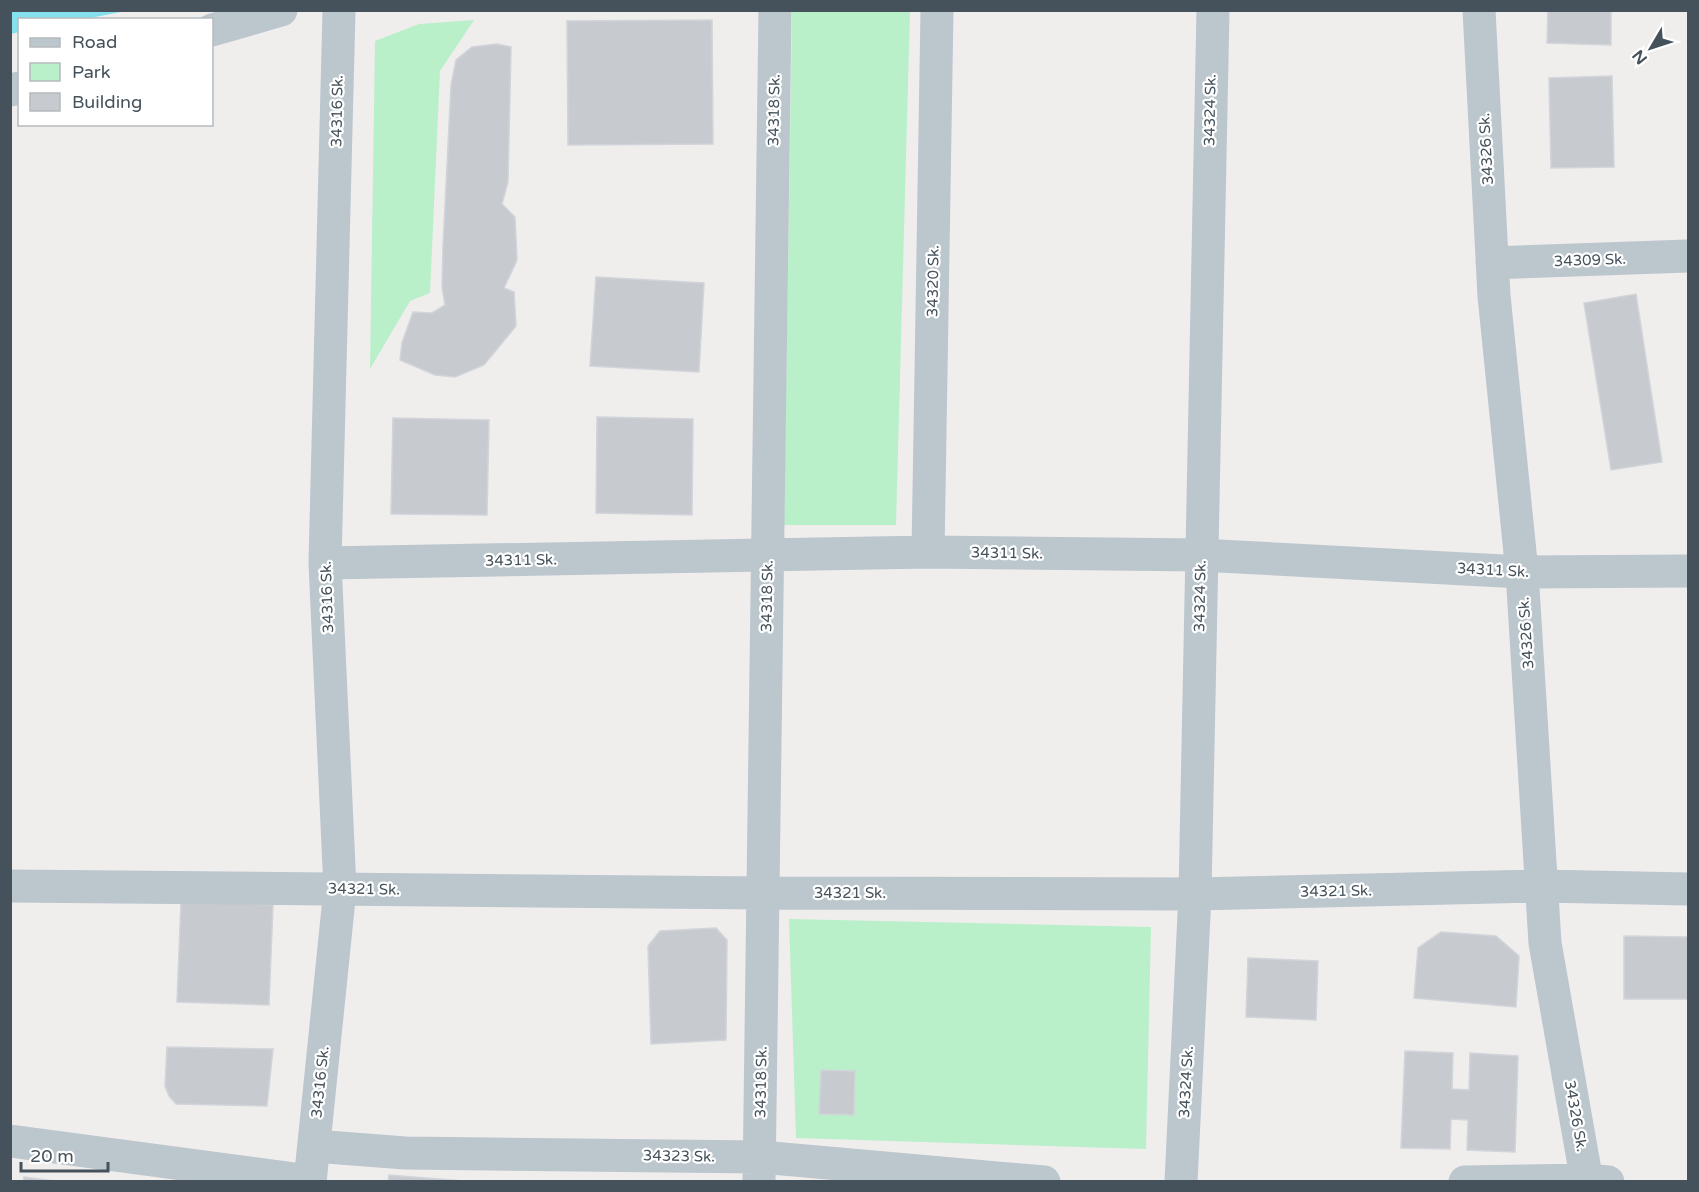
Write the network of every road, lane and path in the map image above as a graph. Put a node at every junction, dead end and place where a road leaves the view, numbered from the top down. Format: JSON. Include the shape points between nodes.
{"nodes":[{"id":1,"x":282,"y":10,"type":"edge"},
{"id":2,"x":339,"y":10,"type":"edge"},
{"id":3,"x":775,"y":10,"type":"edge"},
{"id":4,"x":937,"y":10,"type":"edge"},
{"id":5,"x":1213,"y":10,"type":"edge"},
{"id":6,"x":1479,"y":10,"type":"edge"},
{"id":7,"x":213,"y":30,"type":"edge"},
{"id":8,"x":1689,"y":256,"type":"edge"},
{"id":9,"x":1492,"y":264,"type":"junction"},
{"id":10,"x":928,"y":552,"type":"junction"},
{"id":11,"x":1200,"y":555,"type":"junction"},
{"id":12,"x":768,"y":556,"type":"junction"},
{"id":13,"x":325,"y":563,"type":"junction"},
{"id":14,"x":1689,"y":571,"type":"edge"},
{"id":15,"x":1522,"y":572,"type":"junction"},
{"id":16,"x":10,"y":886,"type":"edge"},
{"id":17,"x":1542,"y":886,"type":"junction"},
{"id":18,"x":340,"y":889,"type":"junction"},
{"id":19,"x":1689,"y":890,"type":"edge"},
{"id":20,"x":763,"y":893,"type":"junction"},
{"id":21,"x":1194,"y":894,"type":"junction"},
{"id":22,"x":10,"y":1141,"type":"edge"},
{"id":23,"x":314,"y":1146,"type":"junction"},
{"id":24,"x":760,"y":1169,"type":"edge"},
{"id":25,"x":310,"y":1181,"type":"edge"},
{"id":26,"x":1594,"y":1181,"type":"edge"},
{"id":27,"x":1044,"y":1182,"type":"edge"},
{"id":28,"x":1181,"y":1182,"type":"edge"},
{"id":29,"x":1465,"y":1182,"type":"edge"}],
"edges":[{"from":1,"to":7,"type":"street"},
{"from":2,"to":13,"type":"street","name":"34316 Sk."},
{"from":3,"to":12,"type":"street","name":"34318 Sk."},
{"from":4,"to":10,"type":"street","name":"34320 Sk."},
{"from":5,"to":11,"type":"street","name":"34324 Sk."},
{"from":6,"to":9,"type":"street","name":"34326 Sk."},
{"from":8,"to":9,"type":"street","name":"34309 Sk."},
{"from":9,"to":15,"type":"street","name":"34326 Sk."},
{"from":10,"to":11,"type":"street","name":"34311 Sk."},
{"from":10,"to":12,"type":"street","name":"34311 Sk."},
{"from":11,"to":15,"type":"street","name":"34311 Sk."},
{"from":11,"to":21,"type":"street","name":"34324 Sk."},
{"from":12,"to":13,"type":"street","name":"34311 Sk."},
{"from":12,"to":20,"type":"street","name":"34318 Sk."},
{"from":13,"to":18,"type":"street","name":"34316 Sk."},
{"from":14,"to":15,"type":"street","name":"34311 Sk."},
{"from":15,"to":17,"type":"street","name":"34326 Sk."},
{"from":16,"to":18,"type":"street","name":"34321 Sk."},
{"from":17,"to":19,"type":"street","name":"34321 Sk."},
{"from":17,"to":21,"type":"street","name":"34321 Sk."},
{"from":17,"to":26,"type":"street","name":"34326 Sk.","via":[[1545,943]]},
{"from":18,"to":20,"type":"street","name":"34321 Sk."},
{"from":18,"to":23,"type":"street","name":"34316 Sk."},
{"from":20,"to":21,"type":"street","name":"34321 Sk."},
{"from":20,"to":24,"type":"street","name":"34318 Sk."},
{"from":21,"to":28,"type":"street","name":"34324 Sk."},
{"from":22,"to":25,"type":"street"},
{"from":23,"to":24,"type":"street","name":"34323 Sk."},
{"from":23,"to":25,"type":"street","name":"34316 Sk."},
{"from":24,"to":27,"type":"street","name":"34323 Sk."},
{"from":26,"to":29,"type":"street"}]}
